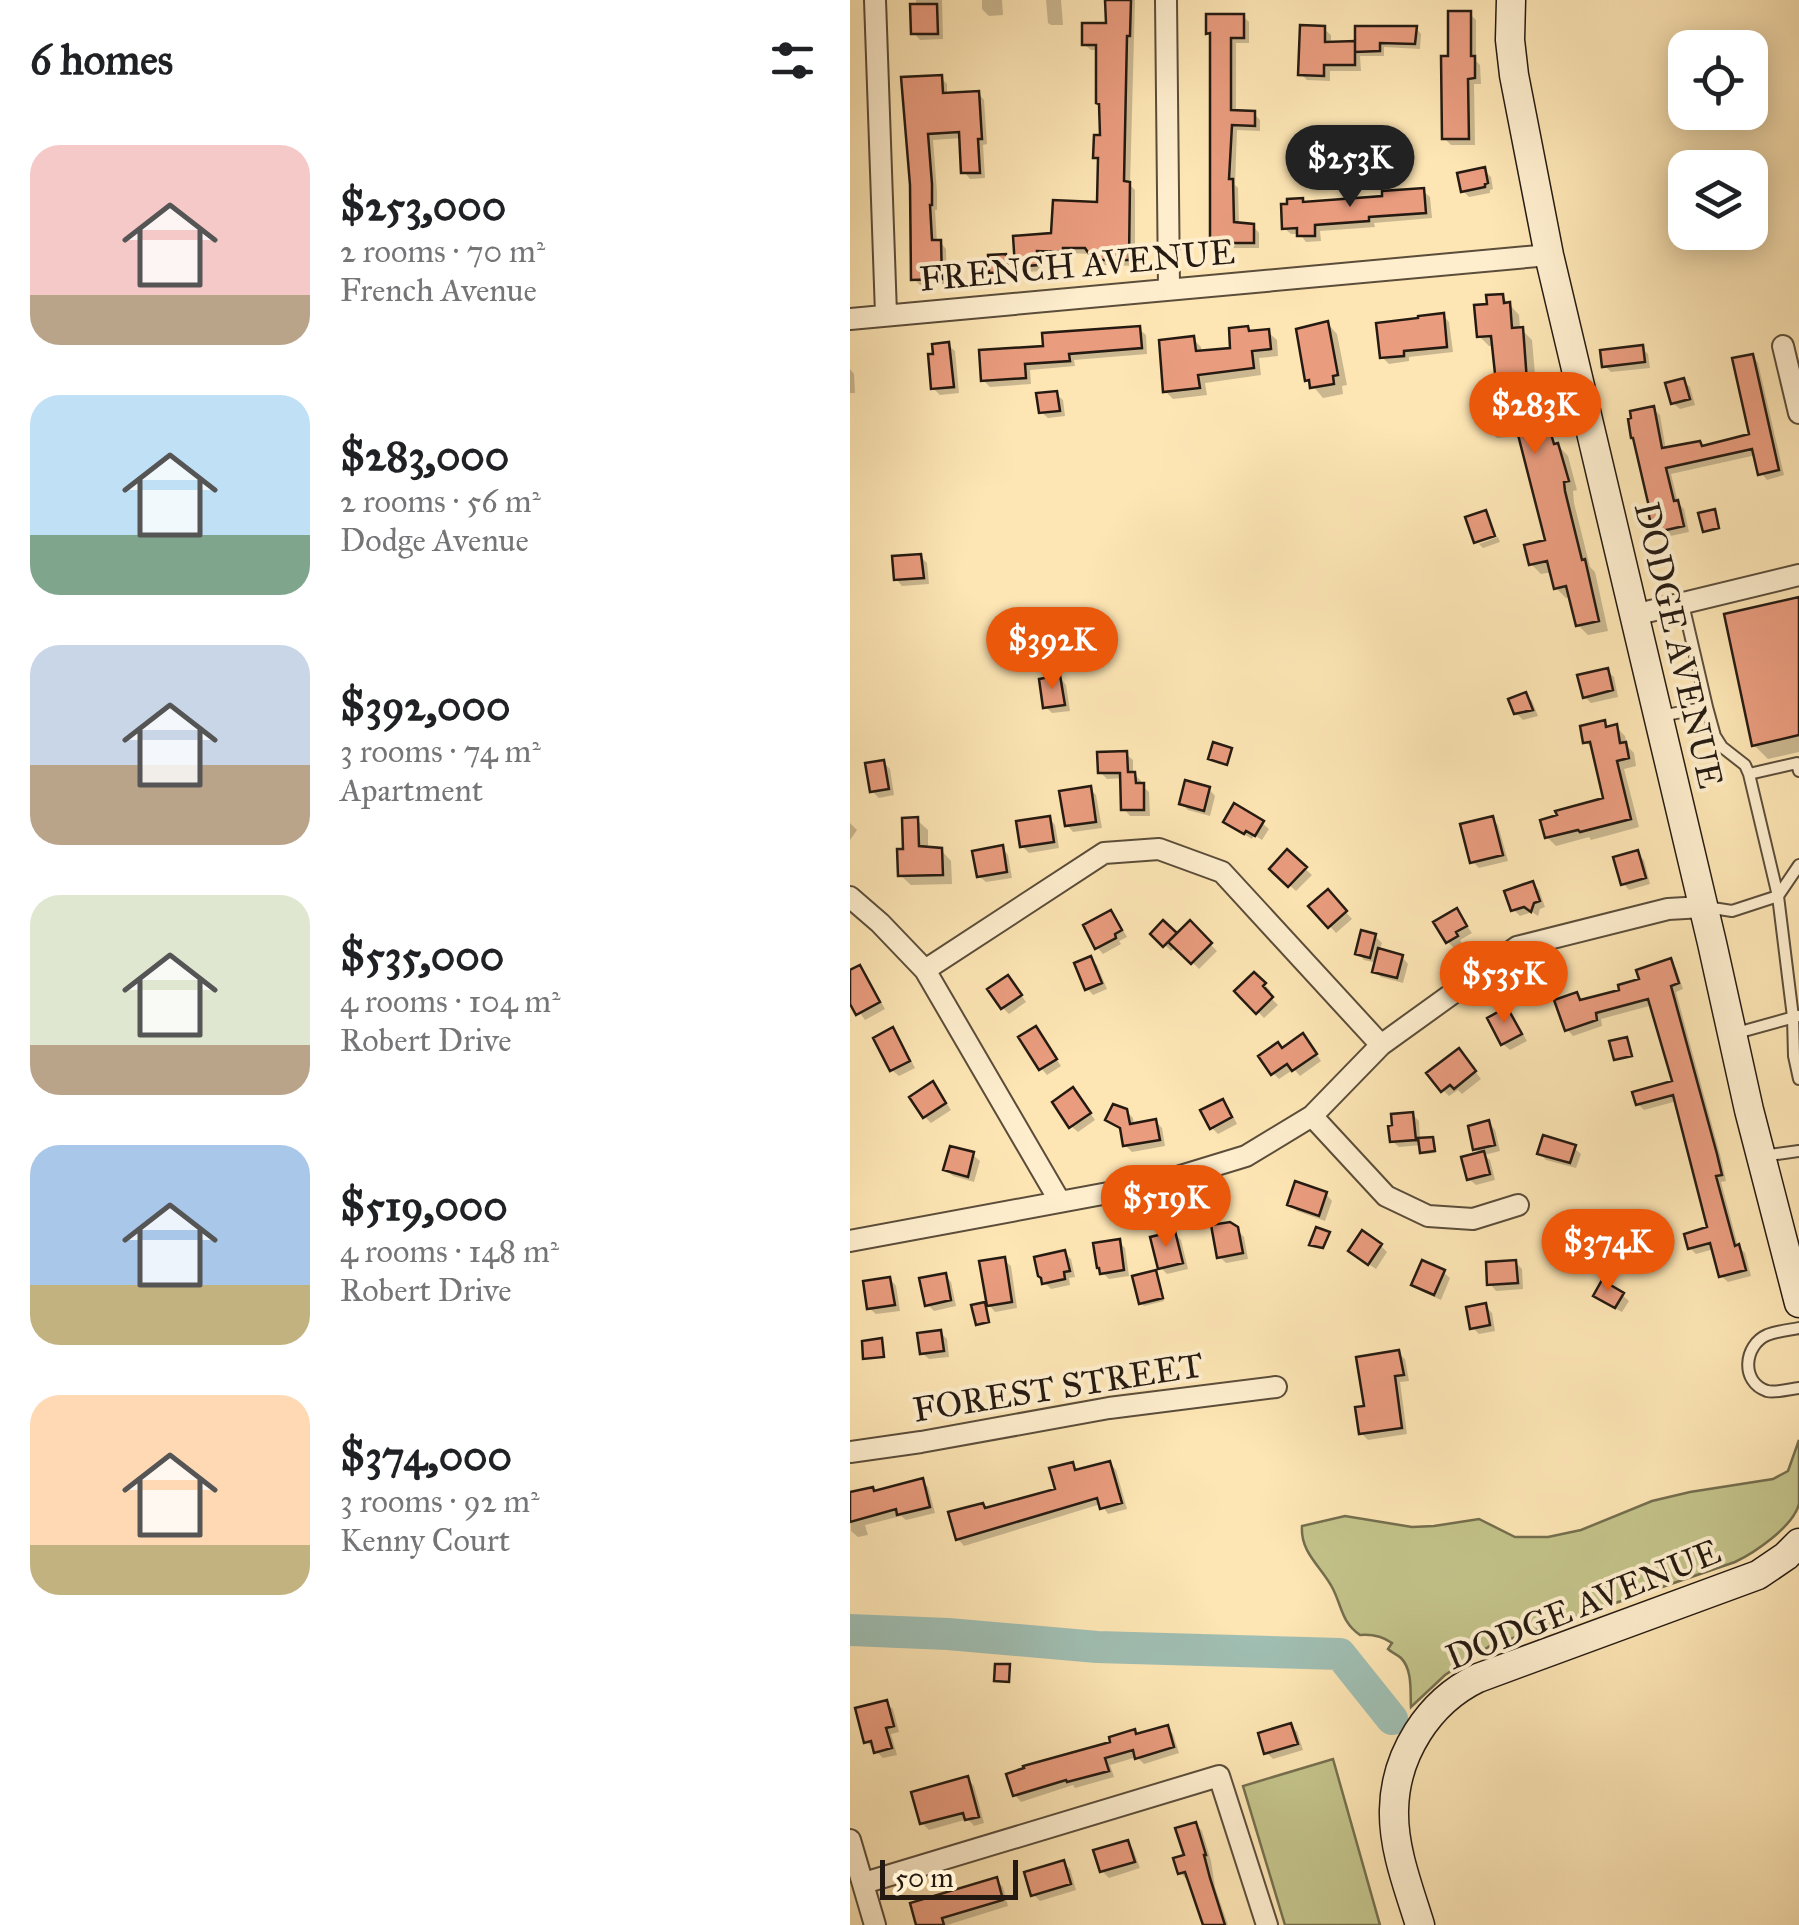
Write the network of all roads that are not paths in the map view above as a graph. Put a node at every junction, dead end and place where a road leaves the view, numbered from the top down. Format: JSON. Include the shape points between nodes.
{"nodes":[{"id":1,"x":875,"y":0,"type":"edge"},
{"id":2,"x":1166,"y":0,"type":"edge"},
{"id":3,"x":1511,"y":0,"type":"edge"},
{"id":4,"x":1549,"y":255,"type":"junction"},
{"id":5,"x":1169,"y":290,"type":"junction"},
{"id":6,"x":886,"y":314,"type":"junction"},
{"id":7,"x":850,"y":319,"type":"edge"},
{"id":8,"x":1783,"y":346,"type":"dead end"},
{"id":9,"x":1799,"y":413,"type":"edge"},
{"id":10,"x":1799,"y":575,"type":"edge"},
{"id":11,"x":1682,"y":603,"type":"junction"},
{"id":12,"x":1634,"y":616,"type":"junction"},
{"id":13,"x":1707,"y":707,"type":"junction"},
{"id":14,"x":1658,"y":716,"type":"junction"},
{"id":15,"x":1799,"y":771,"type":"edge"},
{"id":16,"x":1749,"y":774,"type":"junction"},
{"id":17,"x":1799,"y":865,"type":"edge"},
{"id":18,"x":1778,"y":896,"type":"junction"},
{"id":19,"x":850,"y":897,"type":"edge"},
{"id":20,"x":1703,"y":907,"type":"junction"},
{"id":21,"x":925,"y":970,"type":"junction"},
{"id":22,"x":1796,"y":1017,"type":"edge"},
{"id":23,"x":1732,"y":1034,"type":"junction"},
{"id":24,"x":1380,"y":1045,"type":"junction"},
{"id":25,"x":1799,"y":1080,"type":"edge"},
{"id":26,"x":1312,"y":1116,"type":"junction"},
{"id":27,"x":1799,"y":1151,"type":"edge"},
{"id":28,"x":1761,"y":1156,"type":"junction"},
{"id":29,"x":1059,"y":1200,"type":"junction"},
{"id":30,"x":1518,"y":1205,"type":"dead end"},
{"id":31,"x":850,"y":1241,"type":"edge"},
{"id":32,"x":1799,"y":1303,"type":"edge"},
{"id":33,"x":1799,"y":1328,"type":"edge"},
{"id":34,"x":1276,"y":1387,"type":"dead end"},
{"id":35,"x":1799,"y":1388,"type":"edge"},
{"id":36,"x":850,"y":1452,"type":"edge"},
{"id":37,"x":1799,"y":1542,"type":"edge"},
{"id":38,"x":850,"y":1840,"type":"edge"},
{"id":39,"x":864,"y":1882,"type":"junction"},
{"id":40,"x":875,"y":1925,"type":"edge"},
{"id":41,"x":1267,"y":1925,"type":"edge"},
{"id":42,"x":1420,"y":1925,"type":"edge"}],
"edges":[{"from":1,"to":6,"type":"street"},
{"from":2,"to":5,"type":"street"},
{"from":3,"to":4,"type":"main road","name":"DODGE AVENUE","via":[[1514,75]]},
{"from":4,"to":5,"type":"street","name":"FRENCH AVENUE"},
{"from":4,"to":12,"type":"main road","name":"DODGE AVENUE"},
{"from":5,"to":6,"type":"street","name":"FRENCH AVENUE"},
{"from":6,"to":7,"type":"street","name":"FRENCH AVENUE"},
{"from":8,"to":9,"type":"street"},
{"from":10,"to":11,"type":"street"},
{"from":11,"to":12,"type":"street"},
{"from":11,"to":13,"type":"lane"},
{"from":12,"to":14,"type":"main road","name":"DODGE AVENUE"},
{"from":13,"to":14,"type":"lane"},
{"from":13,"to":16,"type":"lane","via":[[1714,736]]},
{"from":14,"to":20,"type":"main road","name":"DODGE AVENUE"},
{"from":15,"to":16,"type":"lane","via":[[1797,763]]},
{"from":16,"to":18,"type":"lane"},
{"from":17,"to":18,"type":"lane"},
{"from":18,"to":20,"type":"lane","via":[[1732,910]]},
{"from":18,"to":22,"type":"lane"},
{"from":19,"to":21,"type":"street"},
{"from":20,"to":23,"type":"main road","name":"DODGE AVENUE"},
{"from":20,"to":24,"type":"street","via":[[1668,908],[1517,947]]},
{"from":21,"to":24,"type":"street","via":[[1104,853],[1160,850],[1222,872]]},
{"from":21,"to":29,"type":"street"},
{"from":22,"to":23,"type":"lane"},
{"from":22,"to":25,"type":"lane"},
{"from":23,"to":28,"type":"main road","name":"DODGE AVENUE"},
{"from":24,"to":26,"type":"street"},
{"from":26,"to":29,"type":"street","via":[[1246,1156],[1151,1185]]},
{"from":26,"to":30,"type":"street","via":[[1386,1196],[1428,1216],[1473,1219]]},
{"from":27,"to":28,"type":"lane"},
{"from":28,"to":32,"type":"main road","name":"DODGE AVENUE"},
{"from":29,"to":31,"type":"street"},
{"from":33,"to":35,"type":"lane","via":[[1768,1334],[1748,1355],[1756,1384],[1770,1392]]},
{"from":34,"to":36,"type":"street","name":"FOREST STREET"},
{"from":37,"to":42,"type":"main road","name":"DODGE AVENUE","via":[[1758,1575],[1478,1678],[1439,1704],[1412,1741],[1394,1812]]},
{"from":38,"to":39,"type":"street"},
{"from":39,"to":40,"type":"street"},
{"from":39,"to":41,"type":"street","via":[[1219,1776]]}]}
